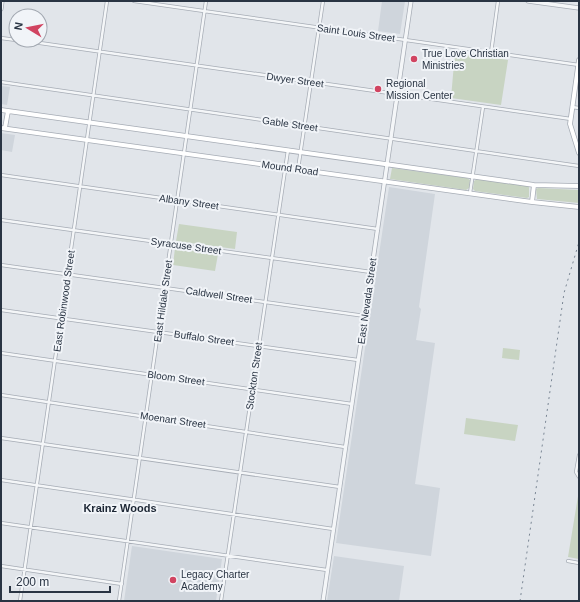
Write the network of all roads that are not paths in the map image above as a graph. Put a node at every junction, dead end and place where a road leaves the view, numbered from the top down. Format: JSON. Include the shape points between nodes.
{"nodes":[{"id":1,"x":2,"y":1,"type":"edge"},
{"id":2,"x":107,"y":1,"type":"edge"},
{"id":3,"x":134,"y":1,"type":"edge"},
{"id":4,"x":206,"y":1,"type":"edge"},
{"id":5,"x":323,"y":1,"type":"edge"},
{"id":6,"x":411,"y":1,"type":"edge"},
{"id":7,"x":498,"y":1,"type":"edge"},
{"id":8,"x":528,"y":1,"type":"edge"},
{"id":9,"x":579,"y":8,"type":"edge"},
{"id":10,"x":1,"y":10,"type":"edge"},
{"id":11,"x":205,"y":11,"type":"junction"},
{"id":12,"x":319,"y":28,"type":"junction"},
{"id":13,"x":405,"y":40,"type":"junction"},
{"id":14,"x":48,"y":44,"type":"edge"},
{"id":15,"x":100,"y":52,"type":"junction"},
{"id":16,"x":491,"y":53,"type":"junction"},
{"id":17,"x":579,"y":64,"type":"edge"},
{"id":18,"x":197,"y":65,"type":"junction"},
{"id":19,"x":1,"y":82,"type":"edge"},
{"id":20,"x":311,"y":82,"type":"junction"},
{"id":21,"x":397,"y":94,"type":"junction"},
{"id":22,"x":93,"y":96,"type":"junction"},
{"id":23,"x":483,"y":107,"type":"junction"},
{"id":24,"x":572,"y":107,"type":"junction"},
{"id":25,"x":579,"y":108,"type":"edge"},
{"id":26,"x":1,"y":110,"type":"edge"},
{"id":27,"x":191,"y":110,"type":"junction"},
{"id":28,"x":8,"y":111,"type":"junction"},
{"id":29,"x":571,"y":120,"type":"junction"},
{"id":30,"x":90,"y":122,"type":"junction"},
{"id":31,"x":305,"y":126,"type":"junction"},
{"id":32,"x":3,"y":128,"type":"edge"},
{"id":33,"x":187,"y":136,"type":"junction"},
{"id":34,"x":391,"y":138,"type":"junction"},
{"id":35,"x":87,"y":140,"type":"junction"},
{"id":36,"x":288,"y":150,"type":"junction"},
{"id":37,"x":578,"y":150,"type":"edge"},
{"id":38,"x":476,"y":151,"type":"junction"},
{"id":39,"x":301,"y":152,"type":"junction"},
{"id":40,"x":184,"y":154,"type":"junction"},
{"id":41,"x":387,"y":164,"type":"junction"},
{"id":42,"x":579,"y":166,"type":"edge"},
{"id":43,"x":285,"y":168,"type":"junction"},
{"id":44,"x":298,"y":169,"type":"junction"},
{"id":45,"x":1,"y":175,"type":"edge"},
{"id":46,"x":473,"y":176,"type":"junction"},
{"id":47,"x":385,"y":182,"type":"junction"},
{"id":48,"x":534,"y":185,"type":"junction"},
{"id":49,"x":579,"y":186,"type":"edge"},
{"id":50,"x":80,"y":187,"type":"junction"},
{"id":51,"x":470,"y":194,"type":"junction"},
{"id":52,"x":177,"y":200,"type":"junction"},
{"id":53,"x":532,"y":202,"type":"junction"},
{"id":54,"x":579,"y":207,"type":"edge"},
{"id":55,"x":278,"y":214,"type":"junction"},
{"id":56,"x":1,"y":220,"type":"edge"},
{"id":57,"x":378,"y":229,"type":"junction"},
{"id":58,"x":74,"y":231,"type":"junction"},
{"id":59,"x":171,"y":244,"type":"junction"},
{"id":60,"x":272,"y":258,"type":"junction"},
{"id":61,"x":1,"y":265,"type":"edge"},
{"id":62,"x":371,"y":272,"type":"junction"},
{"id":63,"x":68,"y":274,"type":"junction"},
{"id":64,"x":165,"y":288,"type":"junction"},
{"id":65,"x":265,"y":302,"type":"junction"},
{"id":66,"x":1,"y":310,"type":"edge"},
{"id":67,"x":365,"y":316,"type":"junction"},
{"id":68,"x":61,"y":318,"type":"junction"},
{"id":69,"x":158,"y":332,"type":"junction"},
{"id":70,"x":258,"y":346,"type":"junction"},
{"id":71,"x":1,"y":353,"type":"edge"},
{"id":72,"x":358,"y":360,"type":"junction"},
{"id":73,"x":55,"y":361,"type":"junction"},
{"id":74,"x":152,"y":375,"type":"junction"},
{"id":75,"x":252,"y":389,"type":"junction"},
{"id":76,"x":1,"y":395,"type":"edge"},
{"id":77,"x":49,"y":402,"type":"junction"},
{"id":78,"x":352,"y":404,"type":"junction"},
{"id":79,"x":146,"y":416,"type":"junction"},
{"id":80,"x":246,"y":431,"type":"junction"},
{"id":81,"x":1,"y":438,"type":"edge"},
{"id":82,"x":43,"y":444,"type":"junction"},
{"id":83,"x":346,"y":447,"type":"junction"},
{"id":84,"x":579,"y":455,"type":"edge"},
{"id":85,"x":140,"y":458,"type":"junction"},
{"id":86,"x":240,"y":473,"type":"junction"},
{"id":87,"x":578,"y":476,"type":"edge"},
{"id":88,"x":1,"y":480,"type":"edge"},
{"id":89,"x":37,"y":486,"type":"junction"},
{"id":90,"x":340,"y":487,"type":"junction"},
{"id":91,"x":134,"y":500,"type":"junction"},
{"id":92,"x":234,"y":514,"type":"junction"},
{"id":93,"x":1,"y":523,"type":"edge"},
{"id":94,"x":31,"y":527,"type":"junction"},
{"id":95,"x":333,"y":529,"type":"junction"},
{"id":96,"x":128,"y":541,"type":"junction"},
{"id":97,"x":228,"y":556,"type":"junction"},
{"id":98,"x":568,"y":561,"type":"dead end"},
{"id":99,"x":579,"y":563,"type":"edge"},
{"id":100,"x":1,"y":566,"type":"edge"},
{"id":101,"x":25,"y":570,"type":"junction"},
{"id":102,"x":327,"y":570,"type":"junction"},
{"id":103,"x":122,"y":584,"type":"junction"},
{"id":104,"x":20,"y":601,"type":"edge"},
{"id":105,"x":119,"y":601,"type":"edge"},
{"id":106,"x":221,"y":601,"type":"edge"},
{"id":107,"x":323,"y":601,"type":"edge"}],
"edges":[{"from":1,"to":10,"type":"street"},
{"from":2,"to":15,"type":"street","name":"East Robinwood Street"},
{"from":3,"to":11,"type":"street","name":"Saint Louis Street"},
{"from":4,"to":11,"type":"street","name":"East Hildale Street"},
{"from":5,"to":12,"type":"street"},
{"from":6,"to":13,"type":"street","name":"East Nevada Street"},
{"from":7,"to":16,"type":"street"},
{"from":8,"to":9,"type":"street"},
{"from":11,"to":12,"type":"street","name":"Saint Louis Street"},
{"from":11,"to":18,"type":"street","name":"East Hildale Street"},
{"from":12,"to":13,"type":"street","name":"Saint Louis Street"},
{"from":12,"to":20,"type":"street"},
{"from":13,"to":16,"type":"street","name":"Saint Louis Street"},
{"from":13,"to":21,"type":"street","name":"East Nevada Street"},
{"from":14,"to":15,"type":"street","name":"Dwyer Street"},
{"from":15,"to":18,"type":"street","name":"Dwyer Street"},
{"from":15,"to":22,"type":"street","name":"East Robinwood Street"},
{"from":16,"to":17,"type":"street","name":"Saint Louis Street"},
{"from":17,"to":24,"type":"main road"},
{"from":18,"to":20,"type":"street","name":"Dwyer Street"},
{"from":18,"to":27,"type":"street","name":"East Hildale Street"},
{"from":19,"to":22,"type":"street","name":"Gable Street"},
{"from":20,"to":21,"type":"street","name":"Dwyer Street"},
{"from":20,"to":31,"type":"street"},
{"from":21,"to":23,"type":"street","name":"Dwyer Street"},
{"from":21,"to":34,"type":"street","name":"East Nevada Street"},
{"from":22,"to":27,"type":"street","name":"Gable Street"},
{"from":22,"to":30,"type":"street","name":"East Robinwood Street"},
{"from":23,"to":29,"type":"street","name":"Dwyer Street"},
{"from":23,"to":38,"type":"street"},
{"from":24,"to":25,"type":"street"},
{"from":24,"to":29,"type":"main road"},
{"from":26,"to":28,"type":"main road","name":"Mound Road"},
{"from":27,"to":31,"type":"street","name":"Gable Street"},
{"from":27,"to":33,"type":"street","name":"East Hildale Street"},
{"from":28,"to":30,"type":"main road","name":"Mound Road"},
{"from":28,"to":32,"type":"main road"},
{"from":29,"to":37,"type":"main road","via":[[571,130]]},
{"from":30,"to":33,"type":"main road","name":"Mound Road"},
{"from":30,"to":35,"type":"street","name":"East Robinwood Street"},
{"from":31,"to":34,"type":"street","name":"Gable Street"},
{"from":31,"to":39,"type":"street"},
{"from":32,"to":35,"type":"main road","name":"Mound Road"},
{"from":33,"to":36,"type":"main road","name":"Mound Road"},
{"from":33,"to":40,"type":"street","name":"East Hildale Street"},
{"from":34,"to":38,"type":"street","name":"Gable Street"},
{"from":34,"to":41,"type":"street","name":"East Nevada Street"},
{"from":35,"to":40,"type":"main road","name":"Mound Road"},
{"from":35,"to":50,"type":"street","name":"East Robinwood Street"},
{"from":36,"to":39,"type":"main road","name":"Mound Road"},
{"from":36,"to":43,"type":"street","name":"Stockton Street"},
{"from":38,"to":42,"type":"street","name":"Gable Street"},
{"from":38,"to":46,"type":"street"},
{"from":39,"to":41,"type":"main road","name":"Mound Road"},
{"from":39,"to":44,"type":"street"},
{"from":40,"to":43,"type":"main road","name":"Mound Road"},
{"from":40,"to":52,"type":"street","name":"East Hildale Street"},
{"from":41,"to":46,"type":"main road","name":"Mound Road"},
{"from":41,"to":47,"type":"street","name":"East Nevada Street"},
{"from":43,"to":44,"type":"main road","name":"Mound Road"},
{"from":43,"to":55,"type":"street","name":"Stockton Street"},
{"from":44,"to":47,"type":"main road","name":"Mound Road"},
{"from":45,"to":50,"type":"street","name":"Albany Street"},
{"from":46,"to":48,"type":"main road","name":"Mound Road"},
{"from":46,"to":51,"type":"street"},
{"from":47,"to":51,"type":"main road","name":"Mound Road"},
{"from":47,"to":57,"type":"street","name":"East Nevada Street"},
{"from":48,"to":49,"type":"main road","name":"Mound Road"},
{"from":48,"to":53,"type":"main road"},
{"from":50,"to":52,"type":"street","name":"Albany Street"},
{"from":50,"to":58,"type":"street","name":"East Robinwood Street"},
{"from":51,"to":53,"type":"main road","name":"Mound Road"},
{"from":52,"to":55,"type":"street","name":"Albany Street"},
{"from":52,"to":59,"type":"street","name":"East Hildale Street"},
{"from":53,"to":54,"type":"main road","name":"Mound Road"},
{"from":55,"to":57,"type":"street","name":"Albany Street"},
{"from":55,"to":60,"type":"street","name":"Stockton Street"},
{"from":56,"to":58,"type":"street","name":"Syracuse Street"},
{"from":57,"to":62,"type":"street","name":"East Nevada Street"},
{"from":58,"to":59,"type":"street","name":"Syracuse Street"},
{"from":58,"to":63,"type":"street","name":"East Robinwood Street"},
{"from":59,"to":60,"type":"street","name":"Syracuse Street"},
{"from":59,"to":64,"type":"street","name":"East Hildale Street"},
{"from":60,"to":62,"type":"street","name":"Syracuse Street"},
{"from":60,"to":65,"type":"street","name":"Stockton Street"},
{"from":61,"to":63,"type":"street","name":"Caldwell Street"},
{"from":62,"to":67,"type":"street","name":"East Nevada Street"},
{"from":63,"to":64,"type":"street","name":"Caldwell Street"},
{"from":63,"to":68,"type":"street","name":"East Robinwood Street"},
{"from":64,"to":65,"type":"street","name":"Caldwell Street"},
{"from":64,"to":69,"type":"street","name":"East Hildale Street"},
{"from":65,"to":67,"type":"street","name":"Caldwell Street"},
{"from":65,"to":70,"type":"street","name":"Stockton Street"},
{"from":66,"to":68,"type":"street","name":"Buffalo Street"},
{"from":67,"to":72,"type":"street","name":"East Nevada Street"},
{"from":68,"to":69,"type":"street","name":"Buffalo Street"},
{"from":68,"to":73,"type":"street","name":"East Robinwood Street"},
{"from":69,"to":70,"type":"street","name":"Buffalo Street"},
{"from":69,"to":74,"type":"street","name":"East Hildale Street"},
{"from":70,"to":72,"type":"street","name":"Buffalo Street"},
{"from":70,"to":75,"type":"street","name":"Stockton Street"},
{"from":71,"to":73,"type":"street","name":"Bloom Street"},
{"from":72,"to":78,"type":"street","name":"East Nevada Street"},
{"from":73,"to":74,"type":"street","name":"Bloom Street"},
{"from":73,"to":77,"type":"street","name":"East Robinwood Street"},
{"from":74,"to":75,"type":"street","name":"Bloom Street"},
{"from":74,"to":79,"type":"street","name":"East Hildale Street"},
{"from":75,"to":78,"type":"street","name":"Bloom Street"},
{"from":75,"to":80,"type":"street","name":"Stockton Street"},
{"from":76,"to":77,"type":"street","name":"Moenart Street"},
{"from":77,"to":79,"type":"street","name":"Moenart Street"},
{"from":77,"to":82,"type":"street","name":"East Robinwood Street"},
{"from":78,"to":83,"type":"street","name":"East Nevada Street"},
{"from":79,"to":80,"type":"street","name":"Moenart Street"},
{"from":79,"to":85,"type":"street","name":"East Hildale Street"},
{"from":80,"to":83,"type":"street","name":"Moenart Street"},
{"from":80,"to":86,"type":"street","name":"Stockton Street"},
{"from":81,"to":82,"type":"street"},
{"from":82,"to":85,"type":"street"},
{"from":82,"to":89,"type":"street","name":"East Robinwood Street"},
{"from":83,"to":90,"type":"street","name":"East Nevada Street"},
{"from":84,"to":87,"type":"street"},
{"from":85,"to":86,"type":"street"},
{"from":85,"to":91,"type":"street","name":"East Hildale Street"},
{"from":86,"to":90,"type":"street"},
{"from":86,"to":92,"type":"street","name":"Stockton Street"},
{"from":88,"to":89,"type":"street"},
{"from":89,"to":91,"type":"street"},
{"from":89,"to":94,"type":"street","name":"East Robinwood Street"},
{"from":90,"to":95,"type":"street","name":"East Nevada Street"},
{"from":91,"to":92,"type":"street"},
{"from":91,"to":96,"type":"street","name":"East Hildale Street"},
{"from":92,"to":95,"type":"street"},
{"from":92,"to":97,"type":"street","name":"Stockton Street"},
{"from":93,"to":94,"type":"street"},
{"from":94,"to":96,"type":"street"},
{"from":94,"to":101,"type":"street","name":"East Robinwood Street"},
{"from":95,"to":102,"type":"street","name":"East Nevada Street"},
{"from":96,"to":97,"type":"street"},
{"from":96,"to":103,"type":"street","name":"East Hildale Street"},
{"from":97,"to":102,"type":"street"},
{"from":97,"to":106,"type":"street","name":"Stockton Street"},
{"from":98,"to":99,"type":"street"},
{"from":100,"to":101,"type":"street"},
{"from":101,"to":103,"type":"street"},
{"from":101,"to":104,"type":"street","name":"East Robinwood Street"},
{"from":102,"to":107,"type":"street","name":"East Nevada Street"},
{"from":103,"to":105,"type":"street","name":"East Hildale Street"}]}
